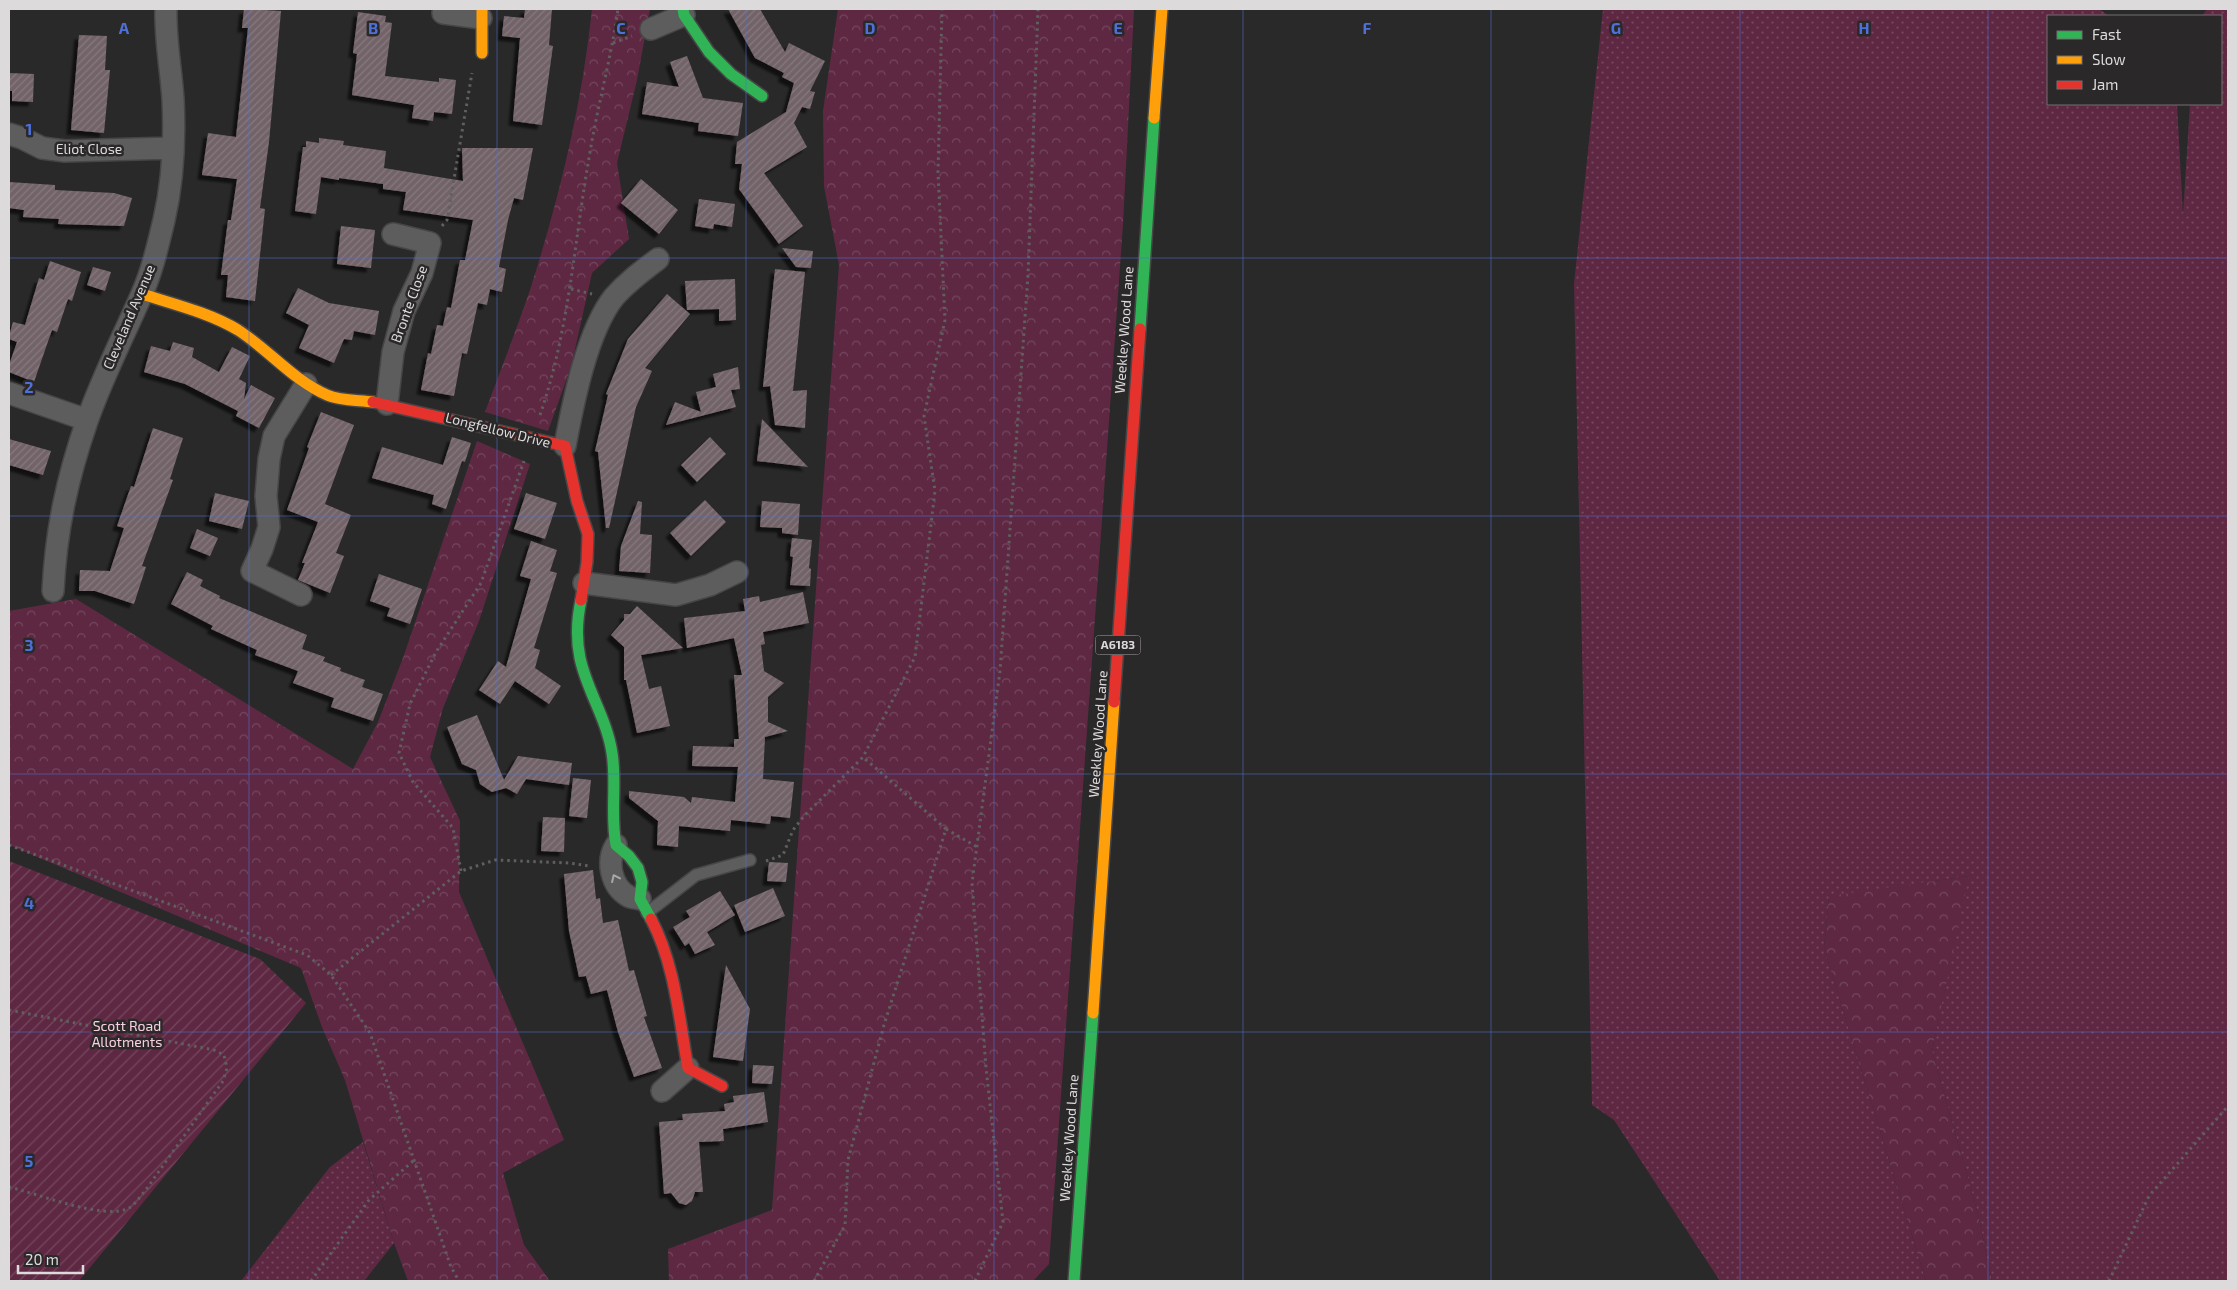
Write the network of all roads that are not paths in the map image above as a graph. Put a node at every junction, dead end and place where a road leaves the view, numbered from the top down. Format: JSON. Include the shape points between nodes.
{"nodes":[{"id":1,"x":166,"y":9,"type":"edge"},
{"id":2,"x":1162,"y":9,"type":"edge"},
{"id":3,"x":684,"y":12,"type":"edge"},
{"id":4,"x":444,"y":13,"type":"dead end"},
{"id":5,"x":482,"y":14,"type":"edge"},
{"id":6,"x":651,"y":29,"type":"dead end"},
{"id":7,"x":482,"y":53,"type":"road end"},
{"id":8,"x":762,"y":96,"type":"dead end"},
{"id":9,"x":9,"y":134,"type":"edge"},
{"id":10,"x":172,"y":148,"type":"junction"},
{"id":11,"x":393,"y":234,"type":"dead end"},
{"id":12,"x":658,"y":259,"type":"dead end"},
{"id":13,"x":142,"y":294,"type":"junction"},
{"id":14,"x":306,"y":384,"type":"junction"},
{"id":15,"x":9,"y":392,"type":"edge"},
{"id":16,"x":387,"y":404,"type":"junction"},
{"id":17,"x":87,"y":420,"type":"junction"},
{"id":18,"x":565,"y":446,"type":"junction"},
{"id":19,"x":737,"y":572,"type":"dead end"},
{"id":20,"x":584,"y":583,"type":"junction"},
{"id":21,"x":54,"y":591,"type":"dead end"},
{"id":22,"x":301,"y":595,"type":"dead end"},
{"id":23,"x":616,"y":845,"type":"junction"},
{"id":24,"x":750,"y":860,"type":"road end"},
{"id":25,"x":643,"y":906,"type":"junction"},
{"id":26,"x":688,"y":1068,"type":"junction"},
{"id":27,"x":722,"y":1086,"type":"dead end"},
{"id":28,"x":662,"y":1091,"type":"dead end"},
{"id":29,"x":1074,"y":1281,"type":"edge"}],
"edges":[{"from":1,"to":10,"type":"street","name":"Cleveland Avenue","via":[[173,99]]},
{"from":2,"to":29,"type":"street","name":"Weekley Wood Lane","number":"A6183"},
{"from":3,"to":6,"type":"street"},
{"from":3,"to":8,"type":"street","via":[[708,52],[731,74]]},
{"from":4,"to":5,"type":"street"},
{"from":5,"to":7,"type":"street"},
{"from":9,"to":10,"type":"street","name":"Eliot Close","via":[[42,148],[65,151]]},
{"from":10,"to":13,"type":"street","name":"Cleveland Avenue","via":[[171,184],[165,219]]},
{"from":11,"to":16,"type":"street","name":"Bronte Close","via":[[430,243],[392,352]]},
{"from":12,"to":18,"type":"street","via":[[631,279],[613,299],[593,336]]},
{"from":13,"to":14,"type":"street","name":"Longfellow Drive","via":[[236,329],[262,346]]},
{"from":13,"to":17,"type":"street","name":"Cleveland Avenue"},
{"from":14,"to":16,"type":"street","name":"Longfellow Drive","via":[[329,396]]},
{"from":14,"to":22,"type":"street","via":[[274,436],[266,496],[268,527],[252,571]]},
{"from":15,"to":17,"type":"street"},
{"from":16,"to":18,"type":"street","name":"Longfellow Drive"},
{"from":17,"to":21,"type":"street","name":"Cleveland Avenue","via":[[68,478],[56,546]]},
{"from":18,"to":20,"type":"street","name":"Longfellow Drive","via":[[579,511],[588,532]]},
{"from":19,"to":20,"type":"street","via":[[676,595]]},
{"from":20,"to":23,"type":"street","name":"Longfellow Drive","via":[[578,649],[604,718],[612,752],[611,809]]},
{"from":23,"to":25,"type":"street","via":[[628,853],[640,872]]},
{"from":25,"to":23,"type":"street","name":"Longfellow Drive","one_way":true,"via":[[620,888],[611,870],[611,854]]},
{"from":24,"to":25,"type":"lane","via":[[696,875]]},
{"from":25,"to":26,"type":"street","via":[[659,934],[672,974]]},
{"from":26,"to":27,"type":"street"},
{"from":26,"to":28,"type":"street"}]}
